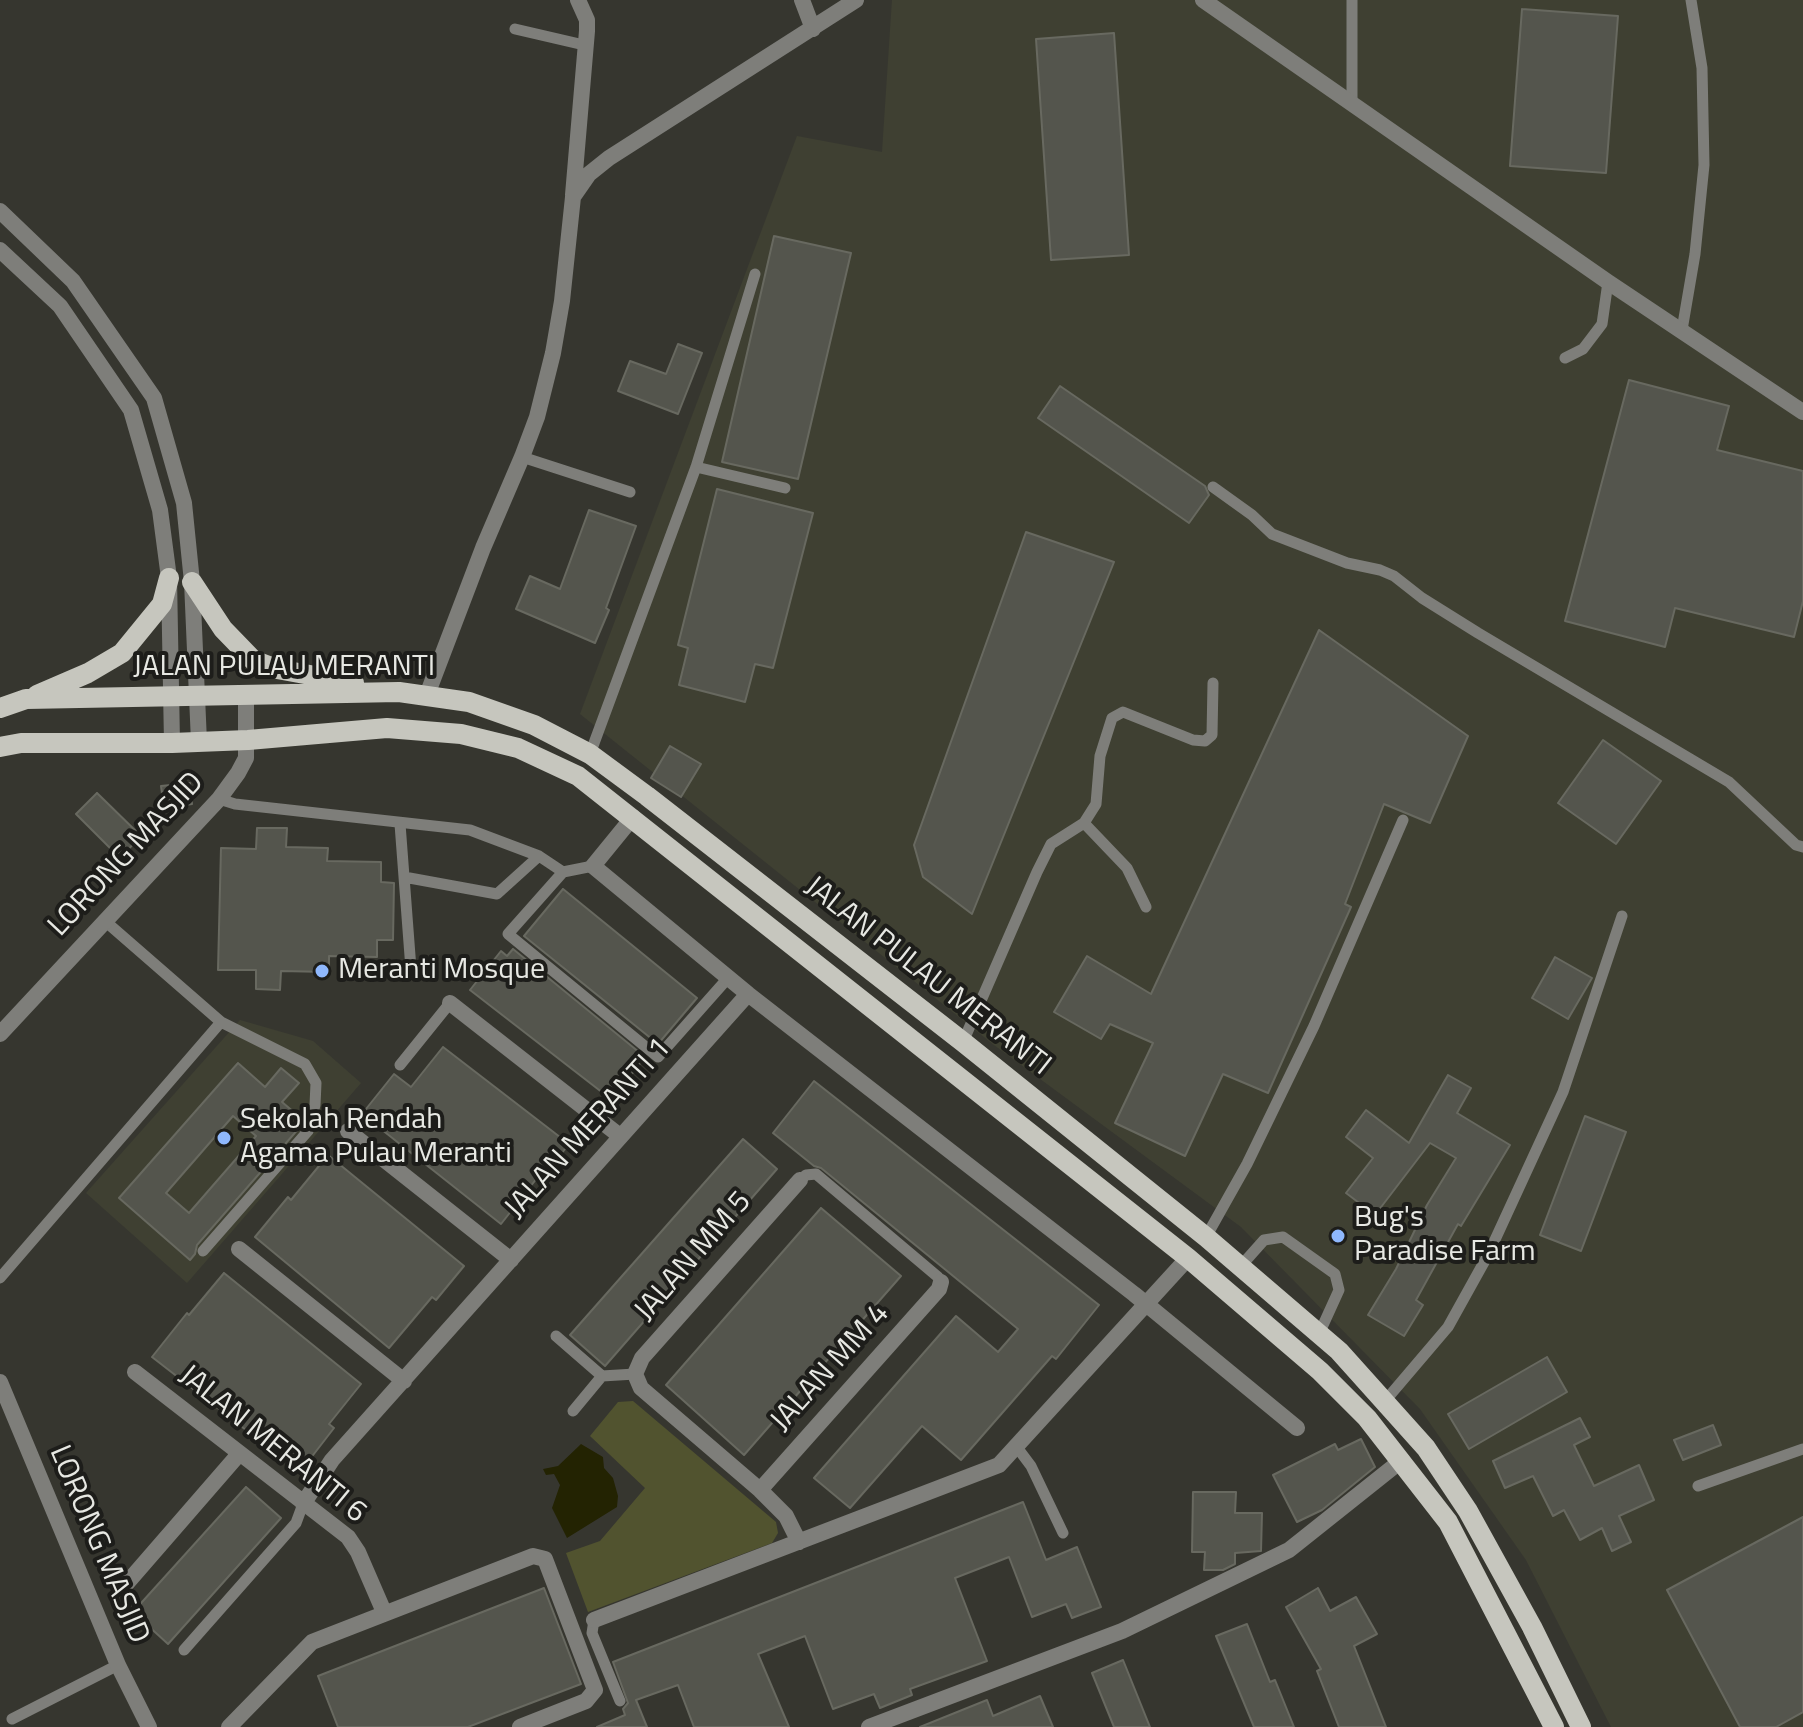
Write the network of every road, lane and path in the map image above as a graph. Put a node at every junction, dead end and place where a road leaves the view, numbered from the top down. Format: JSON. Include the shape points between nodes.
{"nodes":[{"id":1,"x":578,"y":0,"type":"edge"},
{"id":2,"x":802,"y":0,"type":"edge"},
{"id":3,"x":856,"y":0,"type":"edge"},
{"id":4,"x":1203,"y":0,"type":"edge"},
{"id":5,"x":1352,"y":0,"type":"edge"},
{"id":6,"x":1691,"y":0,"type":"edge"},
{"id":7,"x":515,"y":29,"type":"dead end"},
{"id":8,"x":813,"y":29,"type":"junction"},
{"id":9,"x":584,"y":45,"type":"junction"},
{"id":10,"x":1352,"y":104,"type":"junction"},
{"id":11,"x":573,"y":197,"type":"junction"},
{"id":12,"x":0,"y":211,"type":"edge"},
{"id":13,"x":0,"y":250,"type":"edge"},
{"id":14,"x":755,"y":274,"type":"dead end"},
{"id":15,"x":1608,"y":282,"type":"junction"},
{"id":16,"x":1682,"y":330,"type":"junction"},
{"id":17,"x":1565,"y":358,"type":"dead end"},
{"id":18,"x":1803,"y":412,"type":"edge"},
{"id":19,"x":522,"y":457,"type":"junction"},
{"id":20,"x":696,"y":467,"type":"junction"},
{"id":21,"x":1213,"y":487,"type":"dead end"},
{"id":22,"x":785,"y":488,"type":"dead end"},
{"id":23,"x":630,"y":492,"type":"dead end"},
{"id":24,"x":169,"y":578,"type":"junction"},
{"id":25,"x":192,"y":582,"type":"junction"},
{"id":26,"x":1213,"y":683,"type":"dead end"},
{"id":27,"x":399,"y":692,"type":"junction"},
{"id":28,"x":246,"y":693,"type":"junction"},
{"id":29,"x":172,"y":695,"type":"junction"},
{"id":30,"x":199,"y":695,"type":"junction"},
{"id":31,"x":427,"y":695,"type":"junction"},
{"id":32,"x":26,"y":699,"type":"junction"},
{"id":33,"x":0,"y":708,"type":"edge"},
{"id":34,"x":248,"y":740,"type":"junction"},
{"id":35,"x":199,"y":742,"type":"junction"},
{"id":36,"x":172,"y":743,"type":"junction"},
{"id":37,"x":0,"y":747,"type":"edge"},
{"id":38,"x":590,"y":754,"type":"junction"},
{"id":39,"x":219,"y":799,"type":"junction"},
{"id":40,"x":633,"y":817,"type":"junction"},
{"id":41,"x":1403,"y":820,"type":"dead end"},
{"id":42,"x":1084,"y":823,"type":"junction"},
{"id":43,"x":400,"y":824,"type":"junction"},
{"id":44,"x":1803,"y":847,"type":"edge"},
{"id":45,"x":539,"y":856,"type":"junction"},
{"id":46,"x":593,"y":866,"type":"junction"},
{"id":47,"x":563,"y":872,"type":"junction"},
{"id":48,"x":404,"y":877,"type":"junction"},
{"id":49,"x":1146,"y":907,"type":"dead end"},
{"id":50,"x":1622,"y":916,"type":"dead end"},
{"id":51,"x":105,"y":921,"type":"junction"},
{"id":52,"x":411,"y":969,"type":"dead end"},
{"id":53,"x":728,"y":978,"type":"junction"},
{"id":54,"x":748,"y":994,"type":"junction"},
{"id":55,"x":450,"y":1003,"type":"joint"},
{"id":56,"x":221,"y":1022,"type":"junction"},
{"id":57,"x":0,"y":1034,"type":"edge"},
{"id":58,"x":963,"y":1042,"type":"junction"},
{"id":59,"x":400,"y":1065,"type":"dead end"},
{"id":60,"x":348,"y":1131,"type":"dead end"},
{"id":61,"x":620,"y":1136,"type":"junction"},
{"id":62,"x":800,"y":1180,"type":"joint"},
{"id":63,"x":1206,"y":1237,"type":"junction"},
{"id":64,"x":239,"y":1249,"type":"dead end"},
{"id":65,"x":203,"y":1251,"type":"dead end"},
{"id":66,"x":1188,"y":1258,"type":"junction"},
{"id":67,"x":511,"y":1260,"type":"junction"},
{"id":68,"x":1240,"y":1267,"type":"junction"},
{"id":69,"x":0,"y":1278,"type":"edge"},
{"id":70,"x":941,"y":1282,"type":"joint"},
{"id":71,"x":1145,"y":1303,"type":"junction"},
{"id":72,"x":1319,"y":1334,"type":"junction"},
{"id":73,"x":556,"y":1336,"type":"dead end"},
{"id":74,"x":135,"y":1372,"type":"dead end"},
{"id":75,"x":635,"y":1374,"type":"junction"},
{"id":76,"x":602,"y":1376,"type":"junction"},
{"id":77,"x":404,"y":1381,"type":"junction"},
{"id":78,"x":0,"y":1382,"type":"edge"},
{"id":79,"x":1385,"y":1401,"type":"junction"},
{"id":80,"x":573,"y":1411,"type":"dead end"},
{"id":81,"x":1297,"y":1428,"type":"dead end"},
{"id":82,"x":1016,"y":1446,"type":"junction"},
{"id":83,"x":1803,"y":1449,"type":"edge"},
{"id":84,"x":239,"y":1454,"type":"junction"},
{"id":85,"x":1402,"y":1460,"type":"junction"},
{"id":86,"x":1698,"y":1486,"type":"dead end"},
{"id":87,"x":760,"y":1490,"type":"junction"},
{"id":88,"x":303,"y":1504,"type":"junction"},
{"id":89,"x":1063,"y":1533,"type":"dead end"},
{"id":90,"x":799,"y":1542,"type":"junction"},
{"id":91,"x":127,"y":1583,"type":"dead end"},
{"id":92,"x":384,"y":1612,"type":"junction"},
{"id":93,"x":594,"y":1620,"type":"joint"},
{"id":94,"x":184,"y":1650,"type":"dead end"},
{"id":95,"x":118,"y":1665,"type":"junction"},
{"id":96,"x":620,"y":1701,"type":"dead end"},
{"id":97,"x":12,"y":1719,"type":"dead end"},
{"id":98,"x":906,"y":1720,"type":"edge"},
{"id":99,"x":149,"y":1727,"type":"edge"},
{"id":100,"x":229,"y":1727,"type":"edge"},
{"id":101,"x":520,"y":1727,"type":"edge"},
{"id":102,"x":869,"y":1727,"type":"edge"},
{"id":103,"x":1554,"y":1727,"type":"edge"},
{"id":104,"x":1581,"y":1727,"type":"edge"}],
"edges":[{"from":1,"to":9,"type":"street","via":[[587,20]]},
{"from":2,"to":8,"type":"street"},
{"from":3,"to":8,"type":"street"},
{"from":4,"to":10,"type":"street"},
{"from":5,"to":10,"type":"lane"},
{"from":6,"to":16,"type":"lane","via":[[1702,68],[1704,165]]},
{"from":7,"to":9,"type":"lane"},
{"from":8,"to":11,"type":"street","via":[[617,153],[589,174]]},
{"from":9,"to":11,"type":"street"},
{"from":10,"to":15,"type":"street"},
{"from":11,"to":19,"type":"street","via":[[553,353]]},
{"from":12,"to":25,"type":"street","via":[[73,281],[154,398],[184,503]]},
{"from":13,"to":24,"type":"street","via":[[60,306],[131,410],[160,510]]},
{"from":14,"to":20,"type":"lane"},
{"from":15,"to":16,"type":"street"},
{"from":15,"to":17,"type":"lane","via":[[1602,324],[1583,349]]},
{"from":16,"to":18,"type":"street"},
{"from":19,"to":23,"type":"lane"},
{"from":19,"to":31,"type":"street"},
{"from":20,"to":22,"type":"lane"},
{"from":20,"to":38,"type":"lane"},
{"from":21,"to":44,"type":"lane","via":[[1272,534],[1394,576],[1478,633],[1729,782]]},
{"from":24,"to":29,"type":"street"},
{"from":24,"to":32,"type":"main road","via":[[162,604],[122,653]]},
{"from":25,"to":27,"type":"main road","via":[[223,629],[253,660]]},
{"from":25,"to":30,"type":"street"},
{"from":26,"to":42,"type":"lane","via":[[1212,735],[1205,741],[1123,712],[1112,718],[1100,756],[1096,804]]},
{"from":27,"to":28,"type":"main road","name":"JALAN PULAU MERANTI"},
{"from":27,"to":31,"type":"main road","name":"JALAN PULAU MERANTI"},
{"from":28,"to":30,"type":"main road","name":"JALAN PULAU MERANTI"},
{"from":28,"to":34,"type":"street","name":"LORONG MASJID"},
{"from":29,"to":30,"type":"main road","name":"JALAN PULAU MERANTI"},
{"from":29,"to":32,"type":"main road","name":"JALAN PULAU MERANTI"},
{"from":29,"to":36,"type":"street"},
{"from":30,"to":35,"type":"street"},
{"from":31,"to":38,"type":"main road","name":"JALAN PULAU MERANTI","via":[[469,702],[534,725]]},
{"from":32,"to":33,"type":"main road","name":"JALAN PULAU MERANTI"},
{"from":34,"to":35,"type":"main road","name":"JALAN PULAU MERANTI"},
{"from":34,"to":39,"type":"street","name":"LORONG MASJID","via":[[246,758]]},
{"from":34,"to":40,"type":"main road","name":"JALAN PULAU MERANTI","via":[[387,728],[461,734],[518,748],[578,776]]},
{"from":35,"to":36,"type":"main road","name":"JALAN PULAU MERANTI"},
{"from":36,"to":37,"type":"main road","name":"JALAN PULAU MERANTI"},
{"from":38,"to":58,"type":"main road","name":"JALAN PULAU MERANTI"},
{"from":39,"to":43,"type":"lane"},
{"from":39,"to":51,"type":"street","name":"LORONG MASJID"},
{"from":40,"to":46,"type":"street"},
{"from":40,"to":66,"type":"main road","name":"JALAN PULAU MERANTI"},
{"from":41,"to":63,"type":"lane","via":[[1314,1026]]},
{"from":42,"to":49,"type":"lane","via":[[1127,868]]},
{"from":42,"to":58,"type":"lane","via":[[1051,844]]},
{"from":43,"to":45,"type":"lane","via":[[470,830]]},
{"from":43,"to":48,"type":"lane"},
{"from":45,"to":47,"type":"lane"},
{"from":45,"to":48,"type":"lane","via":[[497,894]]},
{"from":46,"to":47,"type":"lane"},
{"from":46,"to":53,"type":"street"},
{"from":47,"to":53,"type":"lane","via":[[508,934],[658,1057]]},
{"from":48,"to":52,"type":"lane"},
{"from":50,"to":79,"type":"lane","via":[[1563,1092],[1488,1255],[1448,1327]]},
{"from":51,"to":56,"type":"lane"},
{"from":51,"to":57,"type":"street","name":"LORONG MASJID"},
{"from":53,"to":54,"type":"street"},
{"from":54,"to":61,"type":"street","name":"JALAN MERANTI 1"},
{"from":54,"to":71,"type":"street"},
{"from":55,"to":59,"type":"lane"},
{"from":55,"to":61,"type":"street"},
{"from":56,"to":65,"type":"lane","via":[[305,1064],[316,1083],[315,1105],[308,1131]]},
{"from":56,"to":69,"type":"lane"},
{"from":58,"to":63,"type":"main road","name":"JALAN PULAU MERANTI"},
{"from":60,"to":67,"type":"street"},
{"from":61,"to":67,"type":"street","name":"JALAN MERANTI 1"},
{"from":62,"to":70,"type":"lane","via":[[816,1174]]},
{"from":62,"to":75,"type":"street","name":"JALAN MM 5","via":[[642,1358]]},
{"from":63,"to":68,"type":"main road","name":"JALAN PULAU MERANTI"},
{"from":64,"to":77,"type":"street"},
{"from":66,"to":71,"type":"street"},
{"from":66,"to":85,"type":"main road","name":"JALAN PULAU MERANTI","via":[[1320,1371]]},
{"from":67,"to":77,"type":"street","name":"JALAN MERANTI 1"},
{"from":68,"to":72,"type":"main road","name":"JALAN PULAU MERANTI"},
{"from":68,"to":72,"type":"lane","via":[[1264,1240],[1283,1237],[1335,1274],[1339,1290]]},
{"from":70,"to":87,"type":"street","name":"JALAN MM 4"},
{"from":71,"to":81,"type":"street"},
{"from":71,"to":82,"type":"street"},
{"from":72,"to":79,"type":"main road","name":"JALAN PULAU MERANTI"},
{"from":73,"to":76,"type":"lane"},
{"from":74,"to":84,"type":"street","name":"JALAN MERANTI 6"},
{"from":75,"to":76,"type":"lane"},
{"from":75,"to":87,"type":"street","via":[[641,1388]]},
{"from":76,"to":80,"type":"lane"},
{"from":77,"to":88,"type":"street","name":"JALAN MERANTI 1","via":[[332,1460]]},
{"from":78,"to":95,"type":"street","name":"LORONG MASJID"},
{"from":79,"to":104,"type":"main road","name":"JALAN PULAU MERANTI","via":[[1426,1448],[1468,1511]]},
{"from":82,"to":89,"type":"lane"},
{"from":82,"to":90,"type":"street","via":[[986,1471]]},
{"from":83,"to":86,"type":"lane"},
{"from":84,"to":88,"type":"street","name":"JALAN MERANTI 6"},
{"from":84,"to":91,"type":"street"},
{"from":85,"to":98,"type":"street","via":[[1289,1550],[1122,1631]]},
{"from":85,"to":103,"type":"main road","name":"JALAN PULAU MERANTI","via":[[1448,1522]]},
{"from":87,"to":90,"type":"street","via":[[786,1516]]},
{"from":88,"to":92,"type":"street","name":"JALAN MERANTI 6","via":[[348,1537]]},
{"from":88,"to":94,"type":"lane","via":[[296,1523]]},
{"from":90,"to":93,"type":"street"},
{"from":92,"to":100,"type":"street","via":[[312,1642]]},
{"from":92,"to":101,"type":"street","via":[[533,1556],[545,1559],[595,1690],[586,1701]]},
{"from":93,"to":96,"type":"lane","via":[[592,1633]]},
{"from":95,"to":97,"type":"lane"},
{"from":95,"to":99,"type":"street","name":"LORONG MASJID"},
{"from":98,"to":102,"type":"street"}]}
